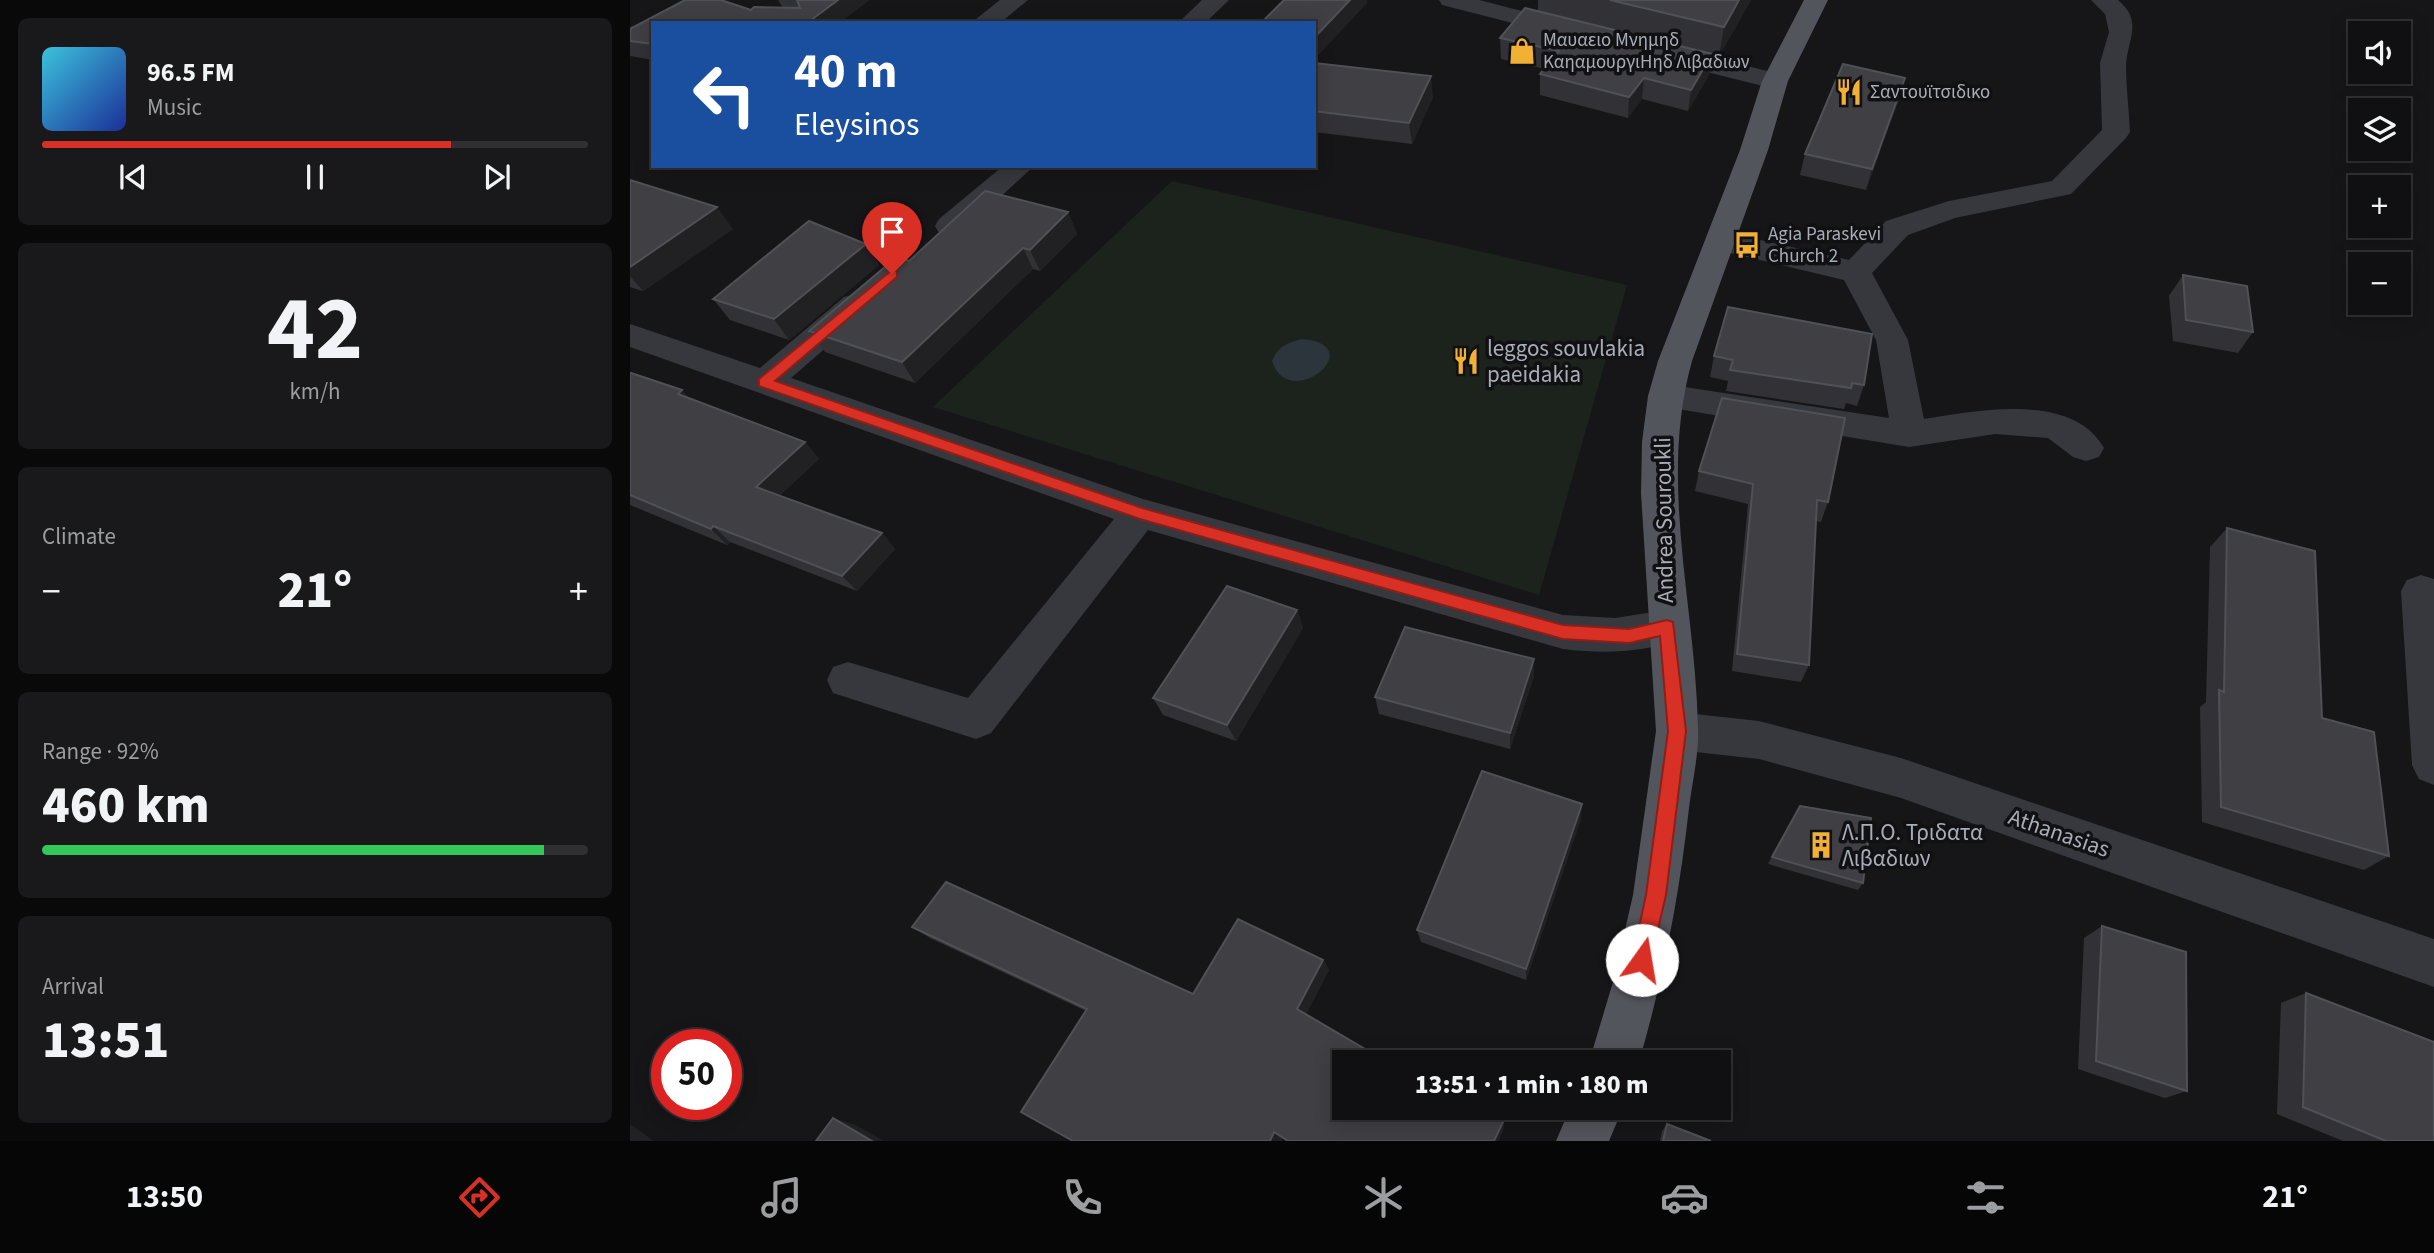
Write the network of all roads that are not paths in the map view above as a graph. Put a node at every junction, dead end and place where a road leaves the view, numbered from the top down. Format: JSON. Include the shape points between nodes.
{"nodes":[{"id":1,"x":1016,"y":0,"type":"edge"},
{"id":2,"x":1217,"y":0,"type":"edge"},
{"id":3,"x":1451,"y":0,"type":"edge"},
{"id":4,"x":1816,"y":0,"type":"edge"},
{"id":5,"x":2103,"y":0,"type":"edge"},
{"id":6,"x":986,"y":21,"type":"edge"},
{"id":7,"x":1192,"y":21,"type":"edge"},
{"id":8,"x":1596,"y":37,"type":"edge"},
{"id":9,"x":1636,"y":47,"type":"edge"},
{"id":10,"x":1775,"y":81,"type":"junction"},
{"id":11,"x":1018,"y":168,"type":"edge"},
{"id":12,"x":1720,"y":241,"type":"junction"},
{"id":13,"x":924,"y":247,"type":"edge"},
{"id":14,"x":1856,"y":272,"type":"junction"},
{"id":15,"x":881,"y":283,"type":"edge"},
{"id":16,"x":630,"y":335,"type":"edge"},
{"id":17,"x":764,"y":383,"type":"junction"},
{"id":18,"x":1665,"y":396,"type":"junction"},
{"id":19,"x":1909,"y":434,"type":"junction"},
{"id":20,"x":2086,"y":448,"type":"dead end"},
{"id":21,"x":1140,"y":513,"type":"junction"},
{"id":22,"x":2421,"y":591,"type":"dead end"},
{"id":23,"x":1667,"y":627,"type":"junction"},
{"id":24,"x":848,"y":680,"type":"dead end"},
{"id":25,"x":1677,"y":731,"type":"junction"},
{"id":26,"x":2434,"y":765,"type":"edge"},
{"id":27,"x":2434,"y":964,"type":"edge"},
{"id":28,"x":1617,"y":1050,"type":"edge"},
{"id":29,"x":1592,"y":1120,"type":"edge"},
{"id":30,"x":1582,"y":1141,"type":"edge"}],
"edges":[{"from":1,"to":6,"type":"street"},
{"from":2,"to":7,"type":"street"},
{"from":3,"to":8,"type":"street"},
{"from":4,"to":10,"type":"main road","name":"Andrea Souroukli"},
{"from":5,"to":14,"type":"street","via":[[2117,12],[2121,32],[2113,63],[2116,132],[2061,188],[1949,210],[1896,228]]},
{"from":9,"to":10,"type":"street"},
{"from":10,"to":12,"type":"main road","name":"Andrea Souroukli"},
{"from":11,"to":13,"type":"street"},
{"from":12,"to":14,"type":"street"},
{"from":12,"to":18,"type":"main road","name":"Andrea Souroukli"},
{"from":14,"to":19,"type":"street","via":[[1892,340]]},
{"from":15,"to":17,"type":"street"},
{"from":16,"to":17,"type":"street"},
{"from":17,"to":21,"type":"street"},
{"from":18,"to":19,"type":"street"},
{"from":18,"to":23,"type":"main road","name":"Andrea Souroukli","via":[[1659,493]]},
{"from":19,"to":20,"type":"street","via":[[1995,421],[2056,426]]},
{"from":21,"to":23,"type":"street","via":[[1563,632],[1629,636]]},
{"from":21,"to":24,"type":"street","via":[[976,720]]},
{"from":22,"to":26,"type":"street"},
{"from":23,"to":25,"type":"main road","name":"Andrea Souroukli"},
{"from":25,"to":27,"type":"street","name":"Athanasias","via":[[1759,740],[1901,778]]},
{"from":25,"to":28,"type":"main road","name":"Andrea Souroukli","via":[[1656,895]]},
{"from":29,"to":30,"type":"main road"}]}
